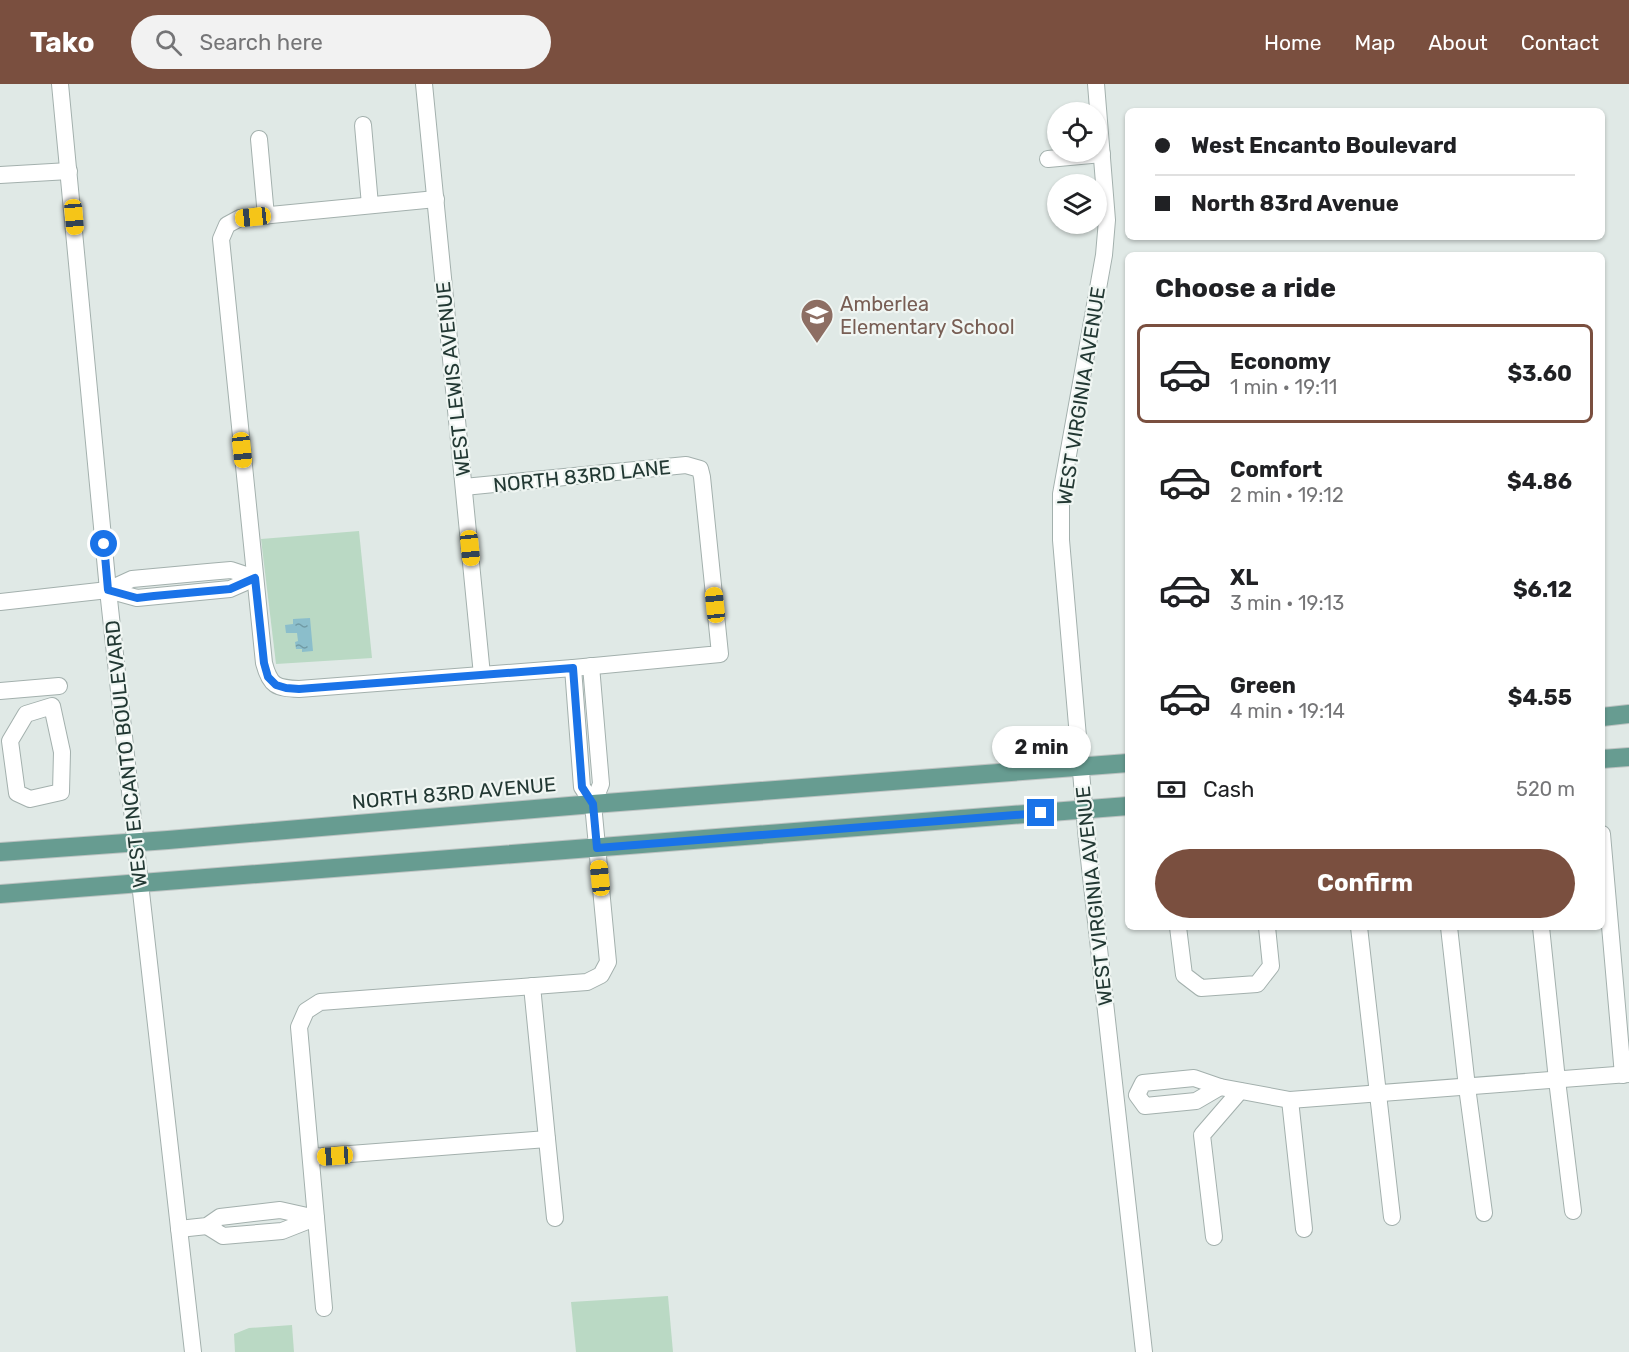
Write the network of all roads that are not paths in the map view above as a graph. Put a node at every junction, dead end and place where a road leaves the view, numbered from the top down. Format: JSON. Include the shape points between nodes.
{"nodes":[{"id":1,"x":60,"y":84,"type":"edge"},
{"id":2,"x":424,"y":84,"type":"edge"},
{"id":3,"x":1096,"y":84,"type":"edge"},
{"id":4,"x":1098,"y":102,"type":"edge"},
{"id":5,"x":363,"y":125,"type":"dead end"},
{"id":6,"x":259,"y":139,"type":"dead end"},
{"id":7,"x":1103,"y":162,"type":"edge"},
{"id":8,"x":69,"y":171,"type":"junction"},
{"id":9,"x":0,"y":175,"type":"edge"},
{"id":10,"x":436,"y":199,"type":"junction"},
{"id":11,"x":370,"y":205,"type":"junction"},
{"id":12,"x":266,"y":216,"type":"junction"},
{"id":13,"x":464,"y":487,"type":"junction"},
{"id":14,"x":188,"y":574,"type":"junction"},
{"id":15,"x":255,"y":578,"type":"junction"},
{"id":16,"x":108,"y":590,"type":"junction"},
{"id":17,"x":190,"y":593,"type":"junction"},
{"id":18,"x":0,"y":602,"type":"edge"},
{"id":19,"x":591,"y":666,"type":"junction"},
{"id":20,"x":573,"y":668,"type":"junction"},
{"id":21,"x":482,"y":675,"type":"junction"},
{"id":22,"x":59,"y":686,"type":"dead end"},
{"id":23,"x":0,"y":691,"type":"edge"},
{"id":24,"x":52,"y":706,"type":"joint"},
{"id":25,"x":1629,"y":714,"type":"edge"},
{"id":26,"x":1605,"y":717,"type":"edge"},
{"id":27,"x":597,"y":729,"type":"junction"},
{"id":28,"x":577,"y":730,"type":"junction"},
{"id":29,"x":1629,"y":757,"type":"edge"},
{"id":30,"x":1605,"y":759,"type":"edge"},
{"id":31,"x":1125,"y":763,"type":"edge"},
{"id":32,"x":1080,"y":767,"type":"junction"},
{"id":33,"x":593,"y":804,"type":"junction"},
{"id":34,"x":1125,"y":806,"type":"edge"},
{"id":35,"x":1084,"y":809,"type":"junction"},
{"id":36,"x":136,"y":842,"type":"junction"},
{"id":37,"x":597,"y":848,"type":"junction"},
{"id":38,"x":0,"y":852,"type":"edge"},
{"id":39,"x":1605,"y":864,"type":"edge"},
{"id":40,"x":140,"y":884,"type":"junction"},
{"id":41,"x":0,"y":894,"type":"edge"},
{"id":42,"x":1178,"y":930,"type":"edge"},
{"id":43,"x":1267,"y":930,"type":"edge"},
{"id":44,"x":1359,"y":930,"type":"edge"},
{"id":45,"x":1449,"y":930,"type":"edge"},
{"id":46,"x":1541,"y":930,"type":"edge"},
{"id":47,"x":532,"y":986,"type":"junction"},
{"id":48,"x":1626,"y":1074,"type":"edge"},
{"id":49,"x":1557,"y":1080,"type":"junction"},
{"id":50,"x":1220,"y":1087,"type":"junction"},
{"id":51,"x":1467,"y":1087,"type":"junction"},
{"id":52,"x":1240,"y":1091,"type":"junction"},
{"id":53,"x":1378,"y":1094,"type":"junction"},
{"id":54,"x":1137,"y":1095,"type":"junction"},
{"id":55,"x":1115,"y":1098,"type":"junction"},
{"id":56,"x":1290,"y":1100,"type":"junction"},
{"id":57,"x":547,"y":1139,"type":"junction"},
{"id":58,"x":311,"y":1157,"type":"junction"},
{"id":59,"x":1574,"y":1211,"type":"dead end"},
{"id":60,"x":1484,"y":1213,"type":"dead end"},
{"id":61,"x":249,"y":1214,"type":"junction"},
{"id":62,"x":1392,"y":1217,"type":"dead end"},
{"id":63,"x":316,"y":1218,"type":"junction"},
{"id":64,"x":555,"y":1218,"type":"dead end"},
{"id":65,"x":207,"y":1226,"type":"junction"},
{"id":66,"x":179,"y":1229,"type":"junction"},
{"id":67,"x":1304,"y":1229,"type":"dead end"},
{"id":68,"x":251,"y":1233,"type":"junction"},
{"id":69,"x":1214,"y":1238,"type":"dead end"},
{"id":70,"x":324,"y":1308,"type":"dead end"},
{"id":71,"x":193,"y":1352,"type":"edge"},
{"id":72,"x":1144,"y":1352,"type":"edge"}],
"edges":[{"from":1,"to":8,"type":"street","name":"WEST ENCANTO BOULEVARD"},
{"from":2,"to":10,"type":"street","name":"WEST LEWIS AVENUE"},
{"from":3,"to":4,"type":"street","name":"WEST VIRGINIA AVENUE"},
{"from":5,"to":11,"type":"street"},
{"from":6,"to":12,"type":"street"},
{"from":7,"to":32,"type":"street","name":"WEST VIRGINIA AVENUE","via":[[1107,220],[1104,255],[1062,494],[1061,540]]},
{"from":8,"to":9,"type":"street"},
{"from":8,"to":16,"type":"street","name":"WEST ENCANTO BOULEVARD"},
{"from":10,"to":11,"type":"street"},
{"from":10,"to":13,"type":"street","name":"WEST LEWIS AVENUE"},
{"from":11,"to":12,"type":"street"},
{"from":12,"to":15,"type":"street","via":[[240,218],[227,225],[221,239]]},
{"from":13,"to":19,"type":"street","name":"NORTH 83RD LANE","via":[[686,465],[700,469],[720,654]]},
{"from":13,"to":21,"type":"street","name":"WEST LEWIS AVENUE"},
{"from":14,"to":15,"type":"street","via":[[231,570]]},
{"from":14,"to":16,"type":"street","via":[[132,579]]},
{"from":14,"to":17,"type":"street"},
{"from":15,"to":17,"type":"street","via":[[230,589]]},
{"from":15,"to":21,"type":"street","via":[[264,663],[268,677],[276,685],[299,689]]},
{"from":16,"to":17,"type":"street","via":[[137,598]]},
{"from":16,"to":18,"type":"street"},
{"from":16,"to":36,"type":"street","name":"WEST ENCANTO BOULEVARD"},
{"from":19,"to":20,"type":"street"},
{"from":19,"to":27,"type":"street"},
{"from":20,"to":21,"type":"street"},
{"from":20,"to":28,"type":"street"},
{"from":22,"to":23,"type":"street"},
{"from":24,"to":24,"type":"street","via":[[26,714],[10,741],[17,793],[30,799],[62,792],[62,752]]},
{"from":25,"to":26,"type":"main road"},
{"from":27,"to":28,"type":"street"},
{"from":27,"to":33,"type":"street","via":[[601,784]]},
{"from":28,"to":33,"type":"street","via":[[582,787]]},
{"from":29,"to":30,"type":"main road"},
{"from":31,"to":32,"type":"main road","name":"NORTH 83RD AVENUE"},
{"from":32,"to":33,"type":"main road","name":"NORTH 83RD AVENUE"},
{"from":32,"to":35,"type":"street","name":"WEST VIRGINIA AVENUE"},
{"from":33,"to":36,"type":"main road","name":"NORTH 83RD AVENUE"},
{"from":33,"to":37,"type":"street"},
{"from":34,"to":35,"type":"main road"},
{"from":35,"to":37,"type":"main road"},
{"from":35,"to":55,"type":"street","name":"WEST VIRGINIA AVENUE"},
{"from":36,"to":38,"type":"main road","name":"NORTH 83RD AVENUE"},
{"from":36,"to":40,"type":"street","name":"WEST ENCANTO BOULEVARD"},
{"from":37,"to":40,"type":"main road"},
{"from":37,"to":47,"type":"street","via":[[608,962],[601,975],[587,982]]},
{"from":39,"to":48,"type":"street"},
{"from":40,"to":41,"type":"main road"},
{"from":40,"to":66,"type":"street","name":"WEST ENCANTO BOULEVARD"},
{"from":42,"to":43,"type":"street","via":[[1184,975],[1201,988],[1257,984],[1271,966]]},
{"from":44,"to":53,"type":"street"},
{"from":45,"to":51,"type":"street"},
{"from":46,"to":49,"type":"street"},
{"from":47,"to":57,"type":"street"},
{"from":47,"to":58,"type":"street","via":[[320,1002],[306,1011],[298,1027]]},
{"from":48,"to":49,"type":"street"},
{"from":49,"to":51,"type":"street"},
{"from":49,"to":59,"type":"street"},
{"from":50,"to":52,"type":"street"},
{"from":50,"to":54,"type":"street","via":[[1194,1077],[1143,1083]]},
{"from":50,"to":54,"type":"street","via":[[1197,1101],[1145,1106]]},
{"from":51,"to":53,"type":"street"},
{"from":51,"to":60,"type":"street"},
{"from":52,"to":56,"type":"street"},
{"from":52,"to":69,"type":"street","via":[[1202,1135]]},
{"from":53,"to":56,"type":"street"},
{"from":53,"to":62,"type":"street"},
{"from":54,"to":55,"type":"street"},
{"from":55,"to":72,"type":"street","name":"WEST VIRGINIA AVENUE"},
{"from":56,"to":67,"type":"street"},
{"from":57,"to":58,"type":"street"},
{"from":57,"to":64,"type":"street"},
{"from":58,"to":63,"type":"street"},
{"from":61,"to":63,"type":"street","via":[[280,1210]]},
{"from":61,"to":65,"type":"street","via":[[220,1216]]},
{"from":61,"to":68,"type":"street"},
{"from":63,"to":68,"type":"street","via":[[282,1231]]},
{"from":63,"to":70,"type":"street"},
{"from":65,"to":66,"type":"street"},
{"from":65,"to":68,"type":"street","via":[[223,1236]]},
{"from":66,"to":71,"type":"street","name":"WEST ENCANTO BOULEVARD"}]}
